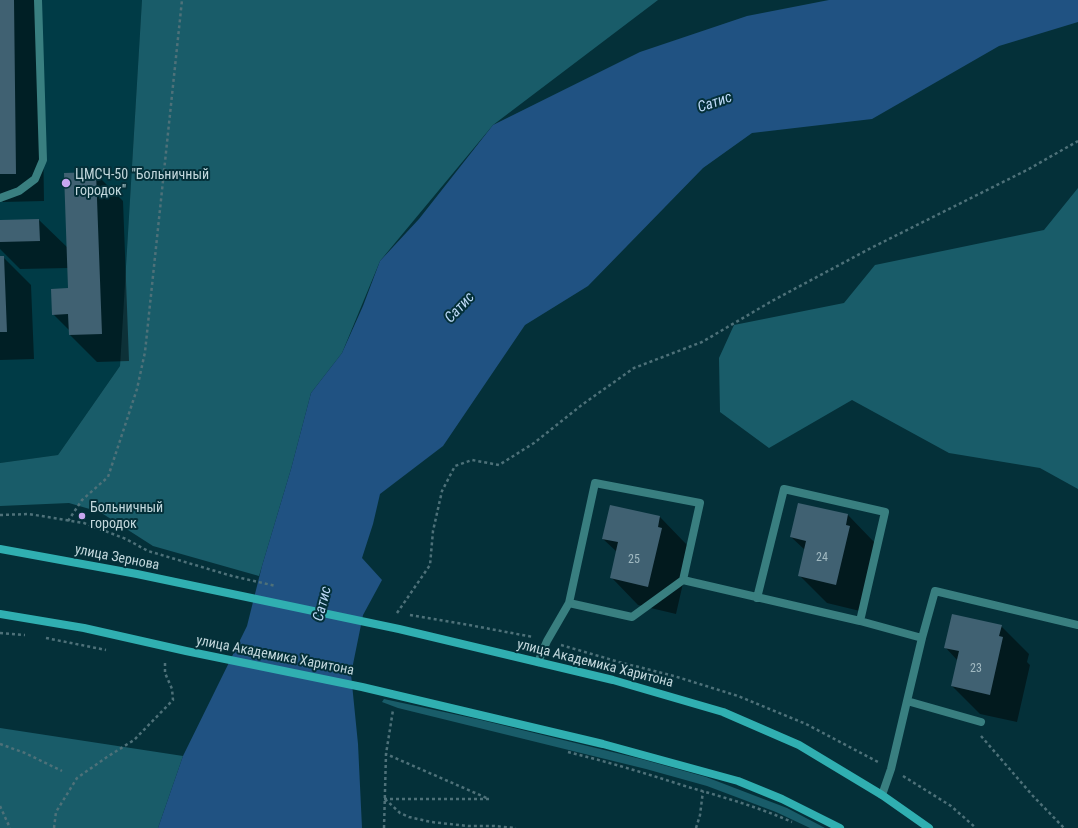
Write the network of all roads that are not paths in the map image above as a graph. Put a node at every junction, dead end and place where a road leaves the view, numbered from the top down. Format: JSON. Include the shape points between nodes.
{"nodes":[{"id":1,"x":38,"y":0,"type":"edge"},
{"id":2,"x":0,"y":198,"type":"edge"},
{"id":3,"x":0,"y":548,"type":"edge"},
{"id":4,"x":683,"y":580,"type":"junction"},
{"id":5,"x":229,"y":594,"type":"joint"},
{"id":6,"x":757,"y":598,"type":"junction"},
{"id":7,"x":569,"y":603,"type":"junction"},
{"id":8,"x":0,"y":614,"type":"edge"},
{"id":9,"x":860,"y":621,"type":"junction"},
{"id":10,"x":1078,"y":624,"type":"edge"},
{"id":11,"x":922,"y":638,"type":"junction"},
{"id":12,"x":538,"y":662,"type":"junction"},
{"id":13,"x":907,"y":701,"type":"junction"},
{"id":14,"x":981,"y":722,"type":"dead end"},
{"id":15,"x":882,"y":796,"type":"junction"},
{"id":16,"x":840,"y":828,"type":"edge"},
{"id":17,"x":929,"y":828,"type":"edge"}],
"edges":[{"from":1,"to":2,"type":"lane","via":[[43,160],[35,179],[19,191]]},
{"from":3,"to":5,"type":"main road","name":"улица Зернова"},
{"from":4,"to":6,"type":"lane"},
{"from":4,"to":7,"type":"lane","via":[[632,617]]},
{"from":4,"to":7,"type":"lane","via":[[700,503],[595,483]]},
{"from":5,"to":12,"type":"main road","name":"улица Академика Харитона"},
{"from":6,"to":9,"type":"lane"},
{"from":6,"to":9,"type":"lane","via":[[784,489],[885,512]]},
{"from":7,"to":12,"type":"lane"},
{"from":8,"to":16,"type":"main road","name":"улица Академика Харитона","via":[[84,628],[186,652],[362,687],[604,744],[738,781],[782,799]]},
{"from":9,"to":11,"type":"lane"},
{"from":10,"to":11,"type":"lane","via":[[935,591]]},
{"from":11,"to":13,"type":"lane"},
{"from":12,"to":15,"type":"main road","name":"улица Академика Харитона","via":[[613,680],[723,712],[799,745]]},
{"from":13,"to":14,"type":"lane"},
{"from":13,"to":15,"type":"lane"},
{"from":15,"to":17,"type":"main road","name":"улица Академика Харитона"}]}
